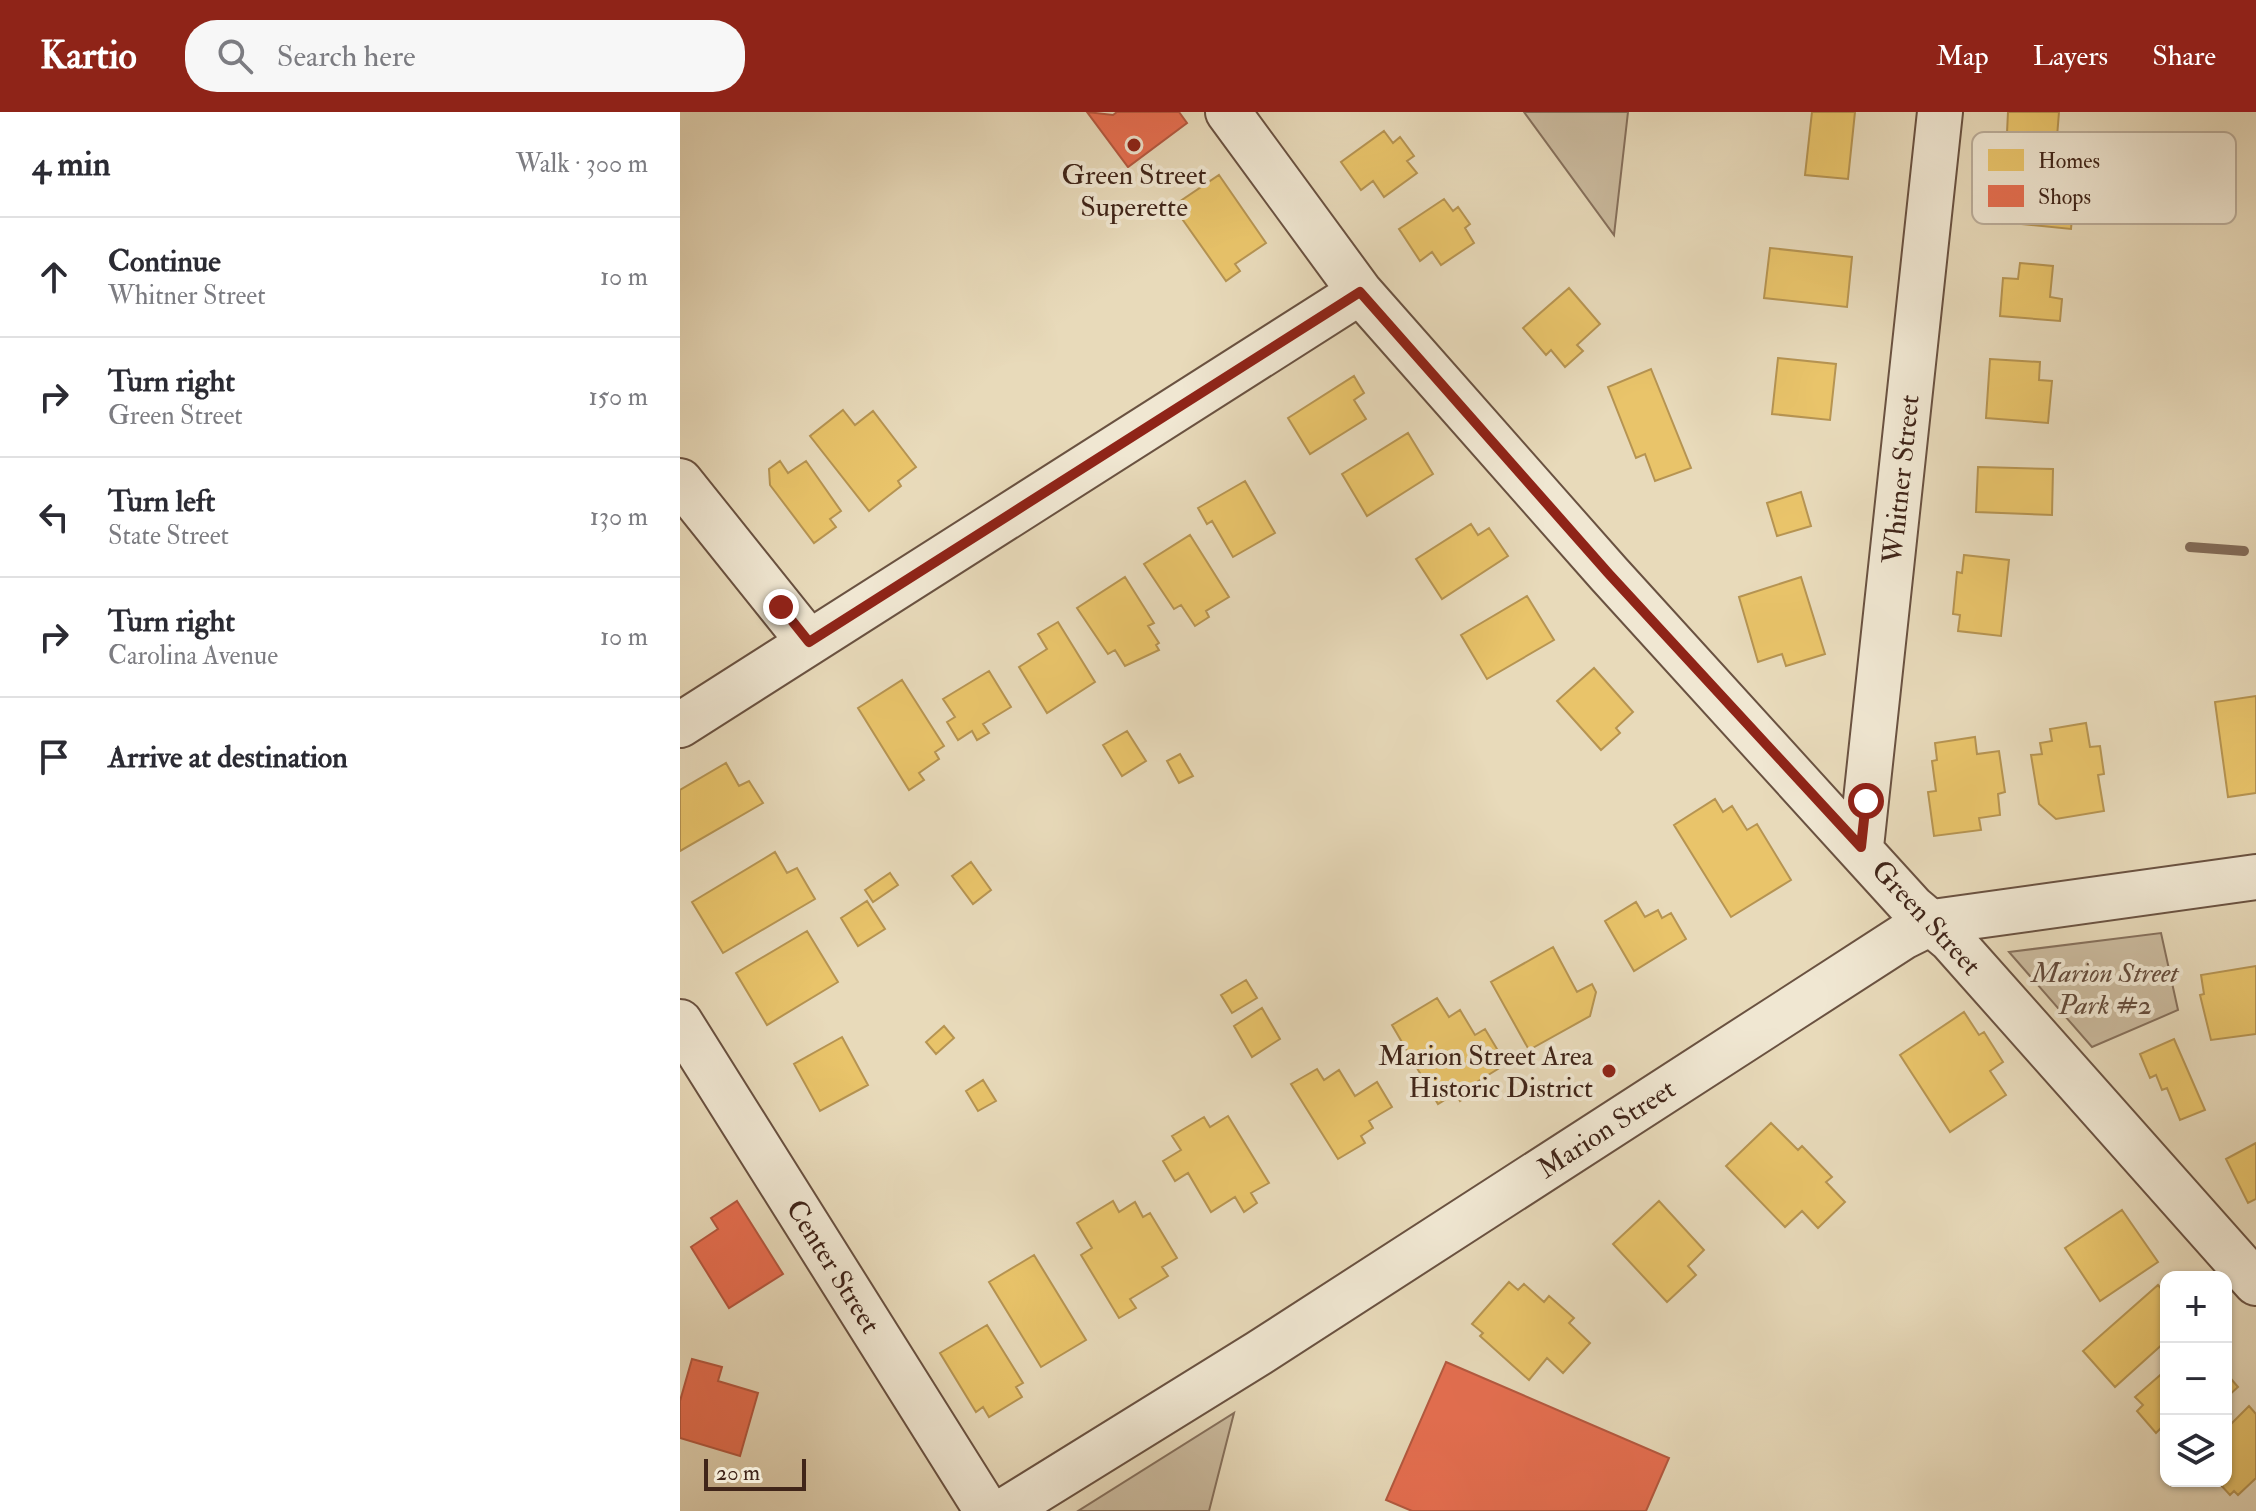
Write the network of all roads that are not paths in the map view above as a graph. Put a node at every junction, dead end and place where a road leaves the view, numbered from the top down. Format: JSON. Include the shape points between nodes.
{"nodes":[{"id":1,"x":1228,"y":112,"type":"edge"},
{"id":2,"x":1940,"y":112,"type":"edge"},
{"id":3,"x":1360,"y":292,"type":"junction"},
{"id":4,"x":680,"y":481,"type":"edge"},
{"id":5,"x":809,"y":642,"type":"junction"},
{"id":6,"x":680,"y":725,"type":"edge"},
{"id":7,"x":1861,"y":847,"type":"junction"},
{"id":8,"x":2256,"y":877,"type":"edge"},
{"id":9,"x":1932,"y":923,"type":"junction"},
{"id":10,"x":680,"y":1022,"type":"edge"},
{"id":11,"x":2256,"y":1283,"type":"edge"},
{"id":12,"x":987,"y":1511,"type":"edge"},
{"id":13,"x":1004,"y":1511,"type":"edge"}],
"edges":[{"from":1,"to":3,"type":"street","name":"Green Street"},
{"from":2,"to":7,"type":"street","name":"Whitner Street"},
{"from":3,"to":5,"type":"street"},
{"from":3,"to":7,"type":"street","name":"Green Street","via":[[1609,574]]},
{"from":4,"to":5,"type":"street"},
{"from":5,"to":6,"type":"street"},
{"from":7,"to":9,"type":"street","name":"Green Street"},
{"from":8,"to":9,"type":"street","name":"Marion Street"},
{"from":9,"to":11,"type":"street","name":"Green Street"},
{"from":9,"to":13,"type":"street","name":"Marion Street","via":[[1841,975],[1259,1353]]},
{"from":10,"to":12,"type":"street","name":"Center Street"}]}
